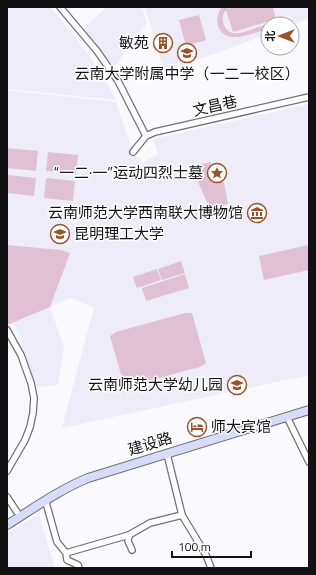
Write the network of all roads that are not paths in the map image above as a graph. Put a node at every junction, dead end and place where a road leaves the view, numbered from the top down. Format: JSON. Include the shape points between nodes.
{"nodes":[{"id":1,"x":60,"y":7,"type":"edge"},
{"id":2,"x":309,"y":96,"type":"edge"},
{"id":3,"x":146,"y":136,"type":"junction"},
{"id":4,"x":133,"y":152,"type":"dead end"},
{"id":5,"x":7,"y":330,"type":"edge"},
{"id":6,"x":309,"y":405,"type":"edge"},
{"id":7,"x":309,"y":410,"type":"edge"},
{"id":8,"x":287,"y":417,"type":"junction"},
{"id":9,"x":166,"y":454,"type":"junction"},
{"id":10,"x":309,"y":462,"type":"edge"},
{"id":11,"x":7,"y":471,"type":"edge"},
{"id":12,"x":7,"y":497,"type":"edge"},
{"id":13,"x":44,"y":501,"type":"junction"},
{"id":14,"x":17,"y":512,"type":"junction"},
{"id":15,"x":182,"y":515,"type":"junction"},
{"id":16,"x":7,"y":519,"type":"edge"},
{"id":17,"x":7,"y":525,"type":"edge"},
{"id":18,"x":129,"y":535,"type":"junction"},
{"id":19,"x":132,"y":550,"type":"dead end"},
{"id":20,"x":66,"y":553,"type":"junction"},
{"id":21,"x":79,"y":568,"type":"edge"},
{"id":22,"x":211,"y":568,"type":"edge"}],
"edges":[{"from":1,"to":3,"type":"street","via":[[118,81]]},
{"from":2,"to":3,"type":"street","name":"文昌巷"},
{"from":3,"to":4,"type":"street"},
{"from":5,"to":11,"type":"street","via":[[21,355],[34,398],[28,433]]},
{"from":6,"to":14,"type":"street","name":"建设路","via":[[86,473]]},
{"from":7,"to":8,"type":"street","name":"建设路"},
{"from":8,"to":9,"type":"street","name":"建设路"},
{"from":8,"to":10,"type":"street"},
{"from":9,"to":13,"type":"street","name":"建设路","via":[[88,478]]},
{"from":9,"to":15,"type":"street"},
{"from":12,"to":14,"type":"street"},
{"from":13,"to":17,"type":"street","name":"建设路"},
{"from":13,"to":20,"type":"street","via":[[57,542]]},
{"from":14,"to":16,"type":"street","name":"建设路"},
{"from":15,"to":18,"type":"street","via":[[150,522]]},
{"from":15,"to":22,"type":"street"},
{"from":18,"to":19,"type":"street","via":[[128,541]]},
{"from":18,"to":20,"type":"street"},
{"from":20,"to":21,"type":"street","via":[[67,560]]}]}
